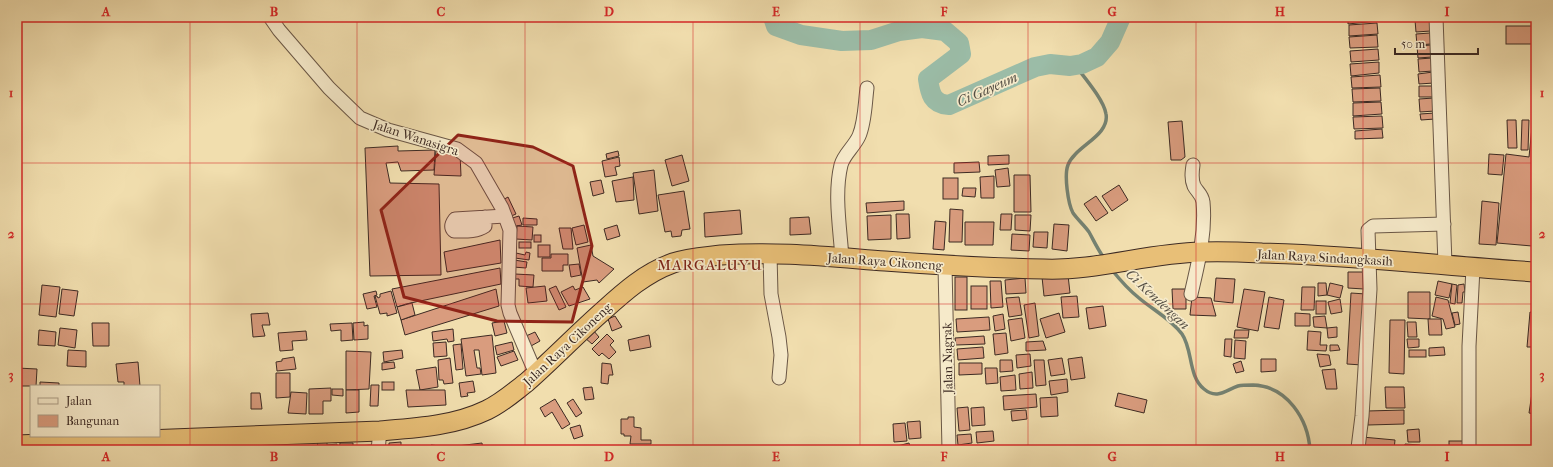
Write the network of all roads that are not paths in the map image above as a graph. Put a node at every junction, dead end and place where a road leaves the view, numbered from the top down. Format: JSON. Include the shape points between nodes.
{"nodes":[{"id":1,"x":270,"y":17,"type":"edge"},
{"id":2,"x":1436,"y":17,"type":"edge"},
{"id":3,"x":867,"y":88,"type":"dead end"},
{"id":4,"x":1193,"y":164,"type":"dead end"},
{"id":5,"x":505,"y":216,"type":"junction"},
{"id":6,"x":485,"y":217,"type":"dead end"},
{"id":7,"x":1444,"y":224,"type":"junction"},
{"id":8,"x":1202,"y":252,"type":"junction"},
{"id":9,"x":770,"y":254,"type":"junction"},
{"id":10,"x":842,"y":258,"type":"junction"},
{"id":11,"x":1370,"y":258,"type":"junction"},
{"id":12,"x":1114,"y":264,"type":"joint"},
{"id":13,"x":1445,"y":264,"type":"junction"},
{"id":14,"x":945,"y":266,"type":"junction"},
{"id":15,"x":1473,"y":268,"type":"junction"},
{"id":16,"x":1536,"y":272,"type":"edge"},
{"id":17,"x":1191,"y":294,"type":"dead end"},
{"id":18,"x":536,"y":374,"type":"junction"},
{"id":19,"x":779,"y":378,"type":"dead end"},
{"id":20,"x":380,"y":431,"type":"junction"},
{"id":21,"x":17,"y":446,"type":"edge"},
{"id":22,"x":1358,"y":448,"type":"dead end"},
{"id":23,"x":378,"y":450,"type":"edge"},
{"id":24,"x":948,"y":450,"type":"edge"},
{"id":25,"x":1469,"y":450,"type":"edge"}],
"edges":[{"from":1,"to":5,"type":"street","name":"Jalan Wanasigra","via":[[329,88],[360,118],[388,130],[457,149],[476,163]]},
{"from":2,"to":7,"type":"street"},
{"from":3,"to":10,"type":"street","via":[[863,126],[842,164],[838,181]]},
{"from":4,"to":8,"type":"street","via":[[1193,182],[1202,195],[1203,203]]},
{"from":5,"to":6,"type":"street"},
{"from":5,"to":18,"type":"street","name":"Jalan Wanasigra","via":[[510,230],[510,313]]},
{"from":7,"to":11,"type":"street","via":[[1370,227]]},
{"from":7,"to":13,"type":"street"},
{"from":8,"to":11,"type":"highway","name":"Jalan Raya Sindangkasih"},
{"from":8,"to":12,"type":"highway","name":"Jalan Raya Sindangkasih","via":[[1165,254]]},
{"from":8,"to":17,"type":"street"},
{"from":9,"to":10,"type":"highway","name":"Jalan Raya Cikoneng"},
{"from":9,"to":18,"type":"highway","name":"Jalan Raya Cikoneng","via":[[703,257],[674,263],[647,275],[625,291]]},
{"from":9,"to":19,"type":"street","via":[[771,294],[781,355]]},
{"from":10,"to":14,"type":"highway","name":"Jalan Raya Cikoneng"},
{"from":11,"to":13,"type":"highway","name":"Jalan Raya Sindangkasih"},
{"from":11,"to":22,"type":"street"},
{"from":12,"to":14,"type":"highway","name":"Jalan Raya Cikoneng","via":[[1049,270]]},
{"from":13,"to":15,"type":"highway","name":"Jalan Raya Sindangkasih"},
{"from":14,"to":24,"type":"street","name":"Jalan Nagrak"},
{"from":15,"to":16,"type":"highway","name":"Jalan Raya Sindangkasih"},
{"from":15,"to":25,"type":"street","via":[[1469,346]]},
{"from":18,"to":20,"type":"highway","name":"Jalan Raya Cikoneng","via":[[504,400],[473,416],[438,425]]},
{"from":20,"to":21,"type":"highway","name":"Jalan Raya Cikoneng"},
{"from":20,"to":23,"type":"street"}]}
